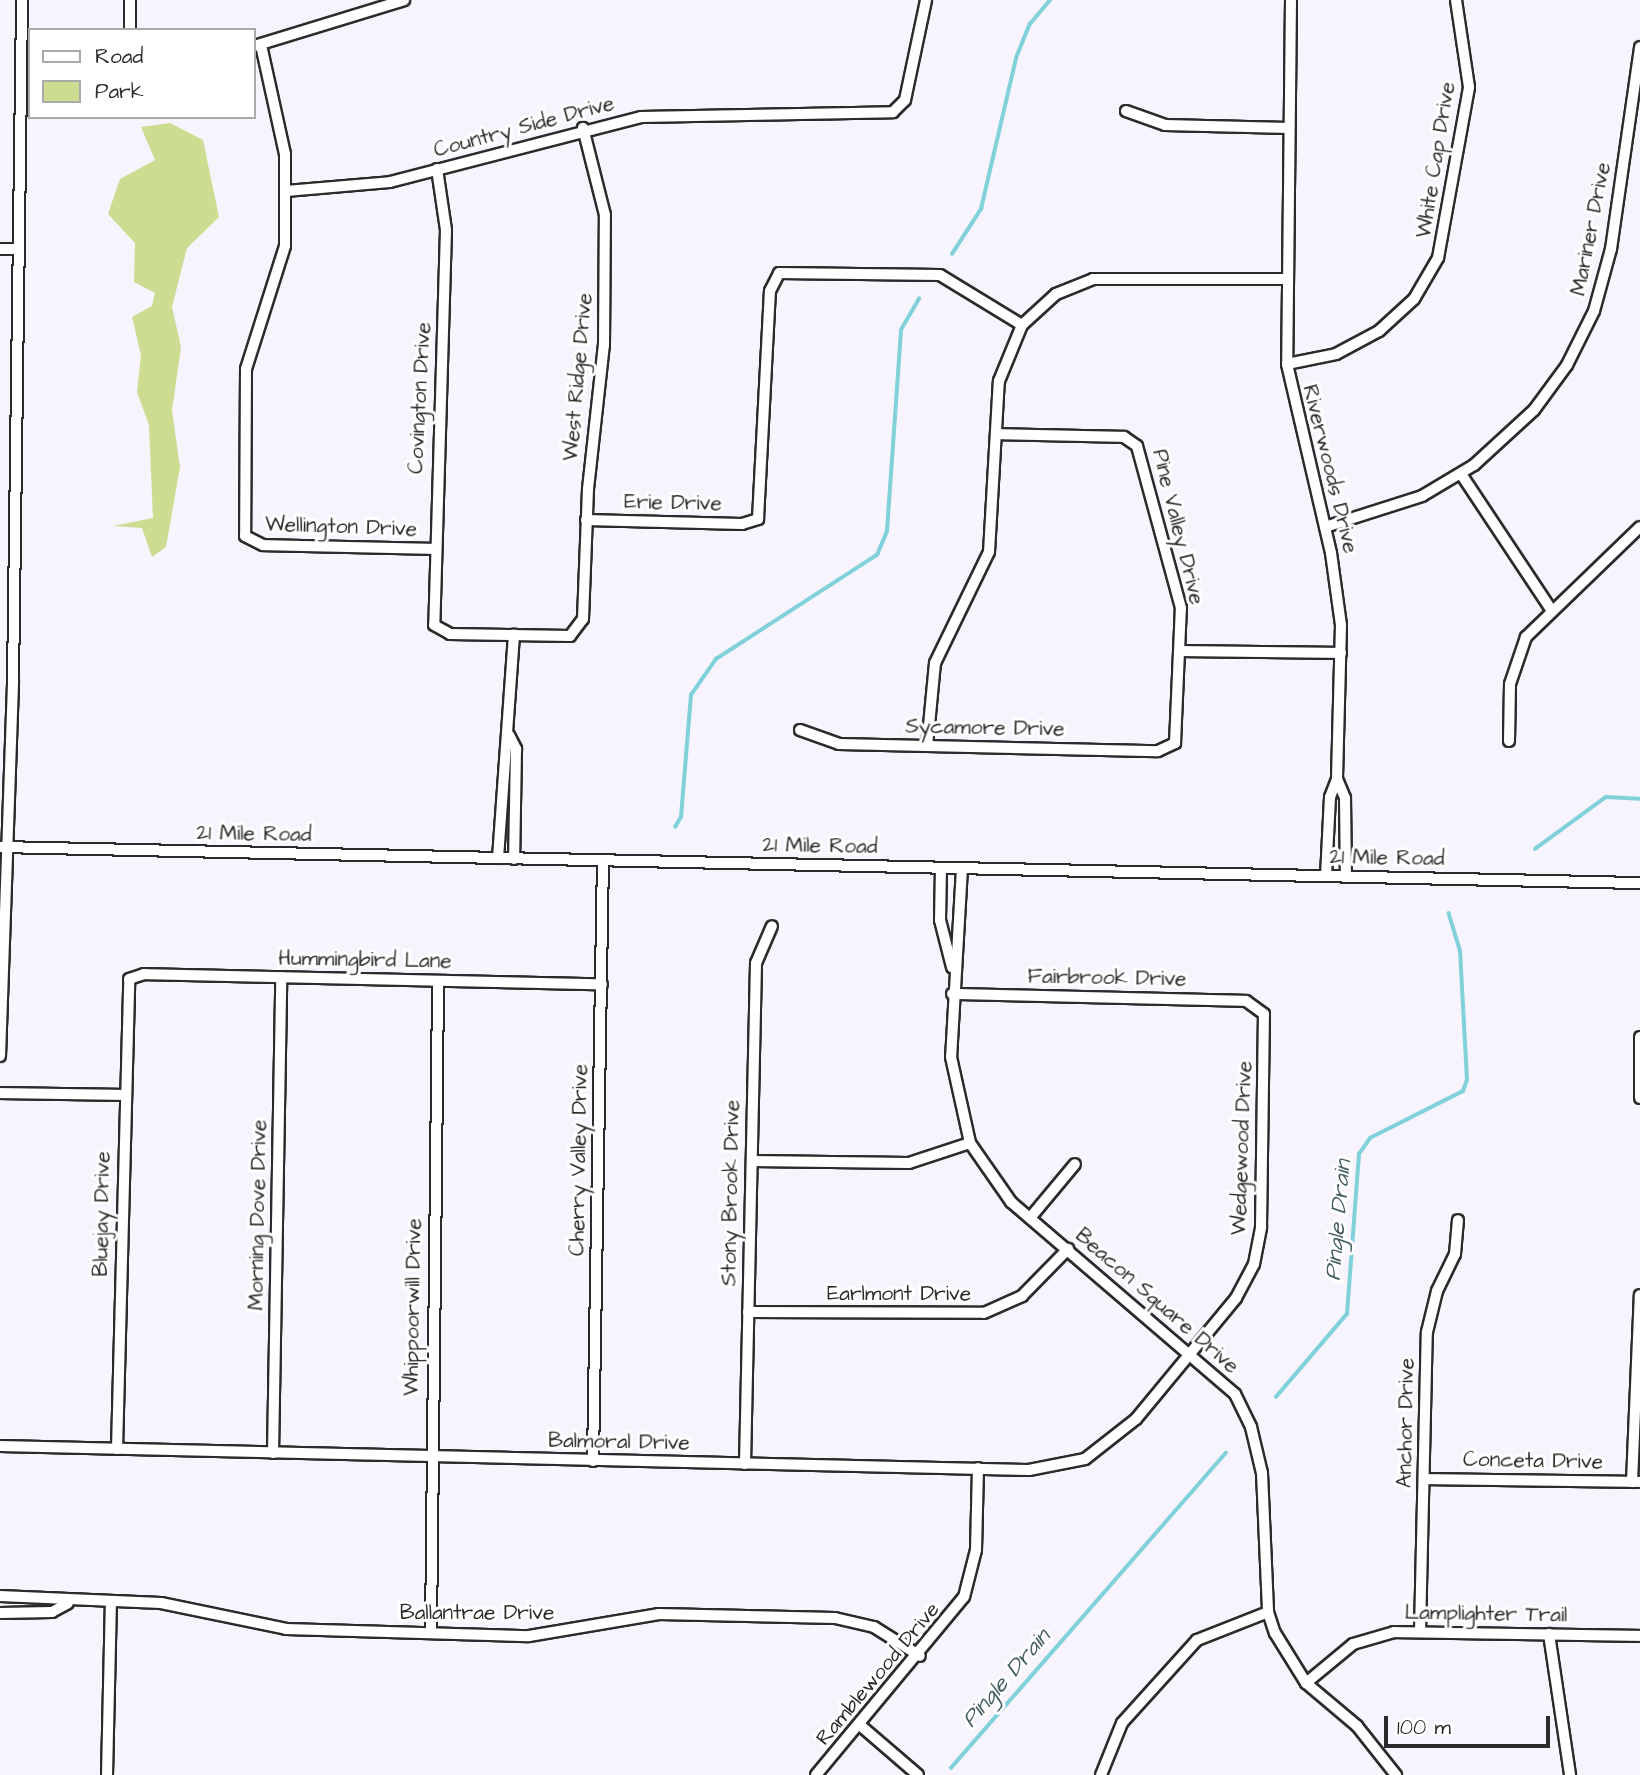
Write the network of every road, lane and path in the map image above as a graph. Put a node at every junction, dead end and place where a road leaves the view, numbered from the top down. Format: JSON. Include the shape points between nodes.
{"nodes":[{"id":1,"x":22,"y":0,"type":"edge"},
{"id":2,"x":130,"y":0,"type":"edge"},
{"id":3,"x":404,"y":0,"type":"edge"},
{"id":4,"x":926,"y":0,"type":"edge"},
{"id":5,"x":1291,"y":0,"type":"edge"},
{"id":6,"x":1456,"y":0,"type":"edge"},
{"id":7,"x":130,"y":28,"type":"edge"},
{"id":8,"x":258,"y":46,"type":"edge"},
{"id":9,"x":1640,"y":47,"type":"edge"},
{"id":10,"x":1126,"y":111,"type":"dead end"},
{"id":11,"x":583,"y":128,"type":"junction"},
{"id":12,"x":1289,"y":128,"type":"junction"},
{"id":13,"x":437,"y":169,"type":"junction"},
{"id":14,"x":286,"y":191,"type":"junction"},
{"id":15,"x":0,"y":249,"type":"edge"},
{"id":16,"x":16,"y":249,"type":"junction"},
{"id":17,"x":1286,"y":279,"type":"junction"},
{"id":18,"x":1022,"y":325,"type":"junction"},
{"id":19,"x":1287,"y":364,"type":"junction"},
{"id":20,"x":996,"y":434,"type":"junction"},
{"id":21,"x":1461,"y":474,"type":"junction"},
{"id":22,"x":586,"y":520,"type":"junction"},
{"id":23,"x":1325,"y":527,"type":"junction"},
{"id":24,"x":1640,"y":527,"type":"edge"},
{"id":25,"x":433,"y":549,"type":"junction"},
{"id":26,"x":1550,"y":608,"type":"junction"},
{"id":27,"x":514,"y":635,"type":"junction"},
{"id":28,"x":1183,"y":651,"type":"junction"},
{"id":29,"x":1341,"y":653,"type":"junction"},
{"id":30,"x":800,"y":730,"type":"dead end"},
{"id":31,"x":509,"y":735,"type":"junction"},
{"id":32,"x":1509,"y":741,"type":"dead end"},
{"id":33,"x":928,"y":746,"type":"junction"},
{"id":34,"x":1171,"y":747,"type":"joint"},
{"id":35,"x":1338,"y":779,"type":"junction"},
{"id":36,"x":2,"y":847,"type":"edge"},
{"id":37,"x":498,"y":858,"type":"junction"},
{"id":38,"x":514,"y":859,"type":"junction"},
{"id":39,"x":603,"y":861,"type":"junction"},
{"id":40,"x":941,"y":868,"type":"junction"},
{"id":41,"x":962,"y":868,"type":"junction"},
{"id":42,"x":1326,"y":876,"type":"junction"},
{"id":43,"x":1346,"y":876,"type":"junction"},
{"id":44,"x":1640,"y":883,"type":"edge"},
{"id":45,"x":772,"y":926,"type":"dead end"},
{"id":46,"x":952,"y":967,"type":"junction"},
{"id":47,"x":281,"y":977,"type":"junction"},
{"id":48,"x":129,"y":979,"type":"joint"},
{"id":49,"x":438,"y":981,"type":"junction"},
{"id":50,"x":602,"y":984,"type":"junction"},
{"id":51,"x":952,"y":994,"type":"junction"},
{"id":52,"x":1260,"y":1007,"type":"joint"},
{"id":53,"x":1640,"y":1037,"type":"edge"},
{"id":54,"x":0,"y":1056,"type":"edge"},
{"id":55,"x":0,"y":1093,"type":"edge"},
{"id":56,"x":123,"y":1095,"type":"junction"},
{"id":57,"x":1640,"y":1098,"type":"edge"},
{"id":58,"x":970,"y":1143,"type":"junction"},
{"id":59,"x":752,"y":1161,"type":"junction"},
{"id":60,"x":1075,"y":1164,"type":"dead end"},
{"id":61,"x":1030,"y":1218,"type":"junction"},
{"id":62,"x":1458,"y":1220,"type":"dead end"},
{"id":63,"x":1068,"y":1249,"type":"junction"},
{"id":64,"x":1640,"y":1295,"type":"edge"},
{"id":65,"x":748,"y":1312,"type":"junction"},
{"id":66,"x":1190,"y":1353,"type":"junction"},
{"id":67,"x":0,"y":1446,"type":"edge"},
{"id":68,"x":117,"y":1449,"type":"junction"},
{"id":69,"x":273,"y":1453,"type":"junction"},
{"id":70,"x":430,"y":1457,"type":"junction"},
{"id":71,"x":593,"y":1461,"type":"junction"},
{"id":72,"x":745,"y":1464,"type":"junction"},
{"id":73,"x":978,"y":1468,"type":"junction"},
{"id":74,"x":1425,"y":1479,"type":"junction"},
{"id":75,"x":1636,"y":1482,"type":"edge"},
{"id":76,"x":0,"y":1596,"type":"edge"},
{"id":77,"x":111,"y":1601,"type":"junction"},
{"id":78,"x":68,"y":1603,"type":"junction"},
{"id":79,"x":1268,"y":1612,"type":"junction"},
{"id":80,"x":0,"y":1613,"type":"edge"},
{"id":81,"x":1420,"y":1632,"type":"junction"},
{"id":82,"x":431,"y":1633,"type":"junction"},
{"id":83,"x":1549,"y":1634,"type":"junction"},
{"id":84,"x":1640,"y":1636,"type":"edge"},
{"id":85,"x":920,"y":1657,"type":"junction"},
{"id":86,"x":1306,"y":1683,"type":"junction"},
{"id":87,"x":861,"y":1726,"type":"junction"},
{"id":88,"x":107,"y":1775,"type":"edge"},
{"id":89,"x":816,"y":1775,"type":"edge"},
{"id":90,"x":918,"y":1775,"type":"edge"},
{"id":91,"x":1101,"y":1775,"type":"edge"},
{"id":92,"x":1396,"y":1775,"type":"edge"},
{"id":93,"x":1570,"y":1775,"type":"edge"}],
"edges":[{"from":1,"to":16,"type":"street"},
{"from":2,"to":7,"type":"street"},
{"from":3,"to":8,"type":"street"},
{"from":4,"to":11,"type":"street","name":"Country Side Drive","via":[[899,109],[810,116],[661,115]]},
{"from":5,"to":12,"type":"street","name":"Riverwoods Drive"},
{"from":6,"to":19,"type":"street","name":"White Cap Drive","via":[[1469,87],[1438,258],[1414,299],[1379,331],[1336,354]]},
{"from":8,"to":14,"type":"street","via":[[283,140]]},
{"from":9,"to":21,"type":"street","name":"Mariner Drive","via":[[1615,226],[1594,311],[1544,398],[1505,440]]},
{"from":10,"to":12,"type":"street","via":[[1165,125]]},
{"from":11,"to":13,"type":"street","name":"Country Side Drive"},
{"from":11,"to":22,"type":"street","name":"West Ridge Drive","via":[[606,241],[603,365]]},
{"from":12,"to":17,"type":"street","name":"Riverwoods Drive"},
{"from":13,"to":14,"type":"street","name":"Country Side Drive","via":[[354,189]]},
{"from":13,"to":25,"type":"street","name":"Covington Drive","via":[[446,230]]},
{"from":14,"to":25,"type":"street","name":"Wellington Drive","via":[[281,274],[246,369],[248,540]]},
{"from":15,"to":16,"type":"street"},
{"from":16,"to":36,"type":"street","via":[[13,681]]},
{"from":17,"to":18,"type":"street","via":[[1093,279],[1056,294]]},
{"from":17,"to":19,"type":"street","name":"Riverwoods Drive"},
{"from":18,"to":20,"type":"street","via":[[1001,369]]},
{"from":18,"to":22,"type":"street","name":"Erie Drive","via":[[940,275],[790,271],[775,277],[758,519],[742,524]]},
{"from":19,"to":23,"type":"street","name":"Riverwoods Drive","via":[[1294,416]]},
{"from":20,"to":28,"type":"street","name":"Pine Valley Drive","via":[[1134,442],[1173,571]]},
{"from":20,"to":33,"type":"street","via":[[989,552],[936,663]]},
{"from":21,"to":23,"type":"street","name":"Mariner Drive","via":[[1406,502]]},
{"from":21,"to":26,"type":"street"},
{"from":22,"to":27,"type":"street","name":"West Ridge Drive","via":[[578,631]]},
{"from":23,"to":29,"type":"street","name":"Riverwoods Drive"},
{"from":24,"to":26,"type":"street"},
{"from":25,"to":27,"type":"street","name":"Covington Drive","via":[[437,629]]},
{"from":26,"to":32,"type":"street","via":[[1515,661]]},
{"from":27,"to":31,"type":"street"},
{"from":28,"to":29,"type":"street"},
{"from":28,"to":34,"type":"street","name":"Pine Valley Drive"},
{"from":29,"to":35,"type":"street","name":"Riverwoods Drive"},
{"from":30,"to":33,"type":"street","name":"Sycamore Drive","via":[[839,744]]},
{"from":31,"to":37,"type":"street","via":[[502,749]]},
{"from":31,"to":38,"type":"street","via":[[516,749]]},
{"from":33,"to":34,"type":"street","name":"Sycamore Drive"},
{"from":35,"to":42,"type":"street","name":"Riverwoods Drive","via":[[1330,797]]},
{"from":35,"to":43,"type":"street","name":"Riverwoods Drive","via":[[1345,798]]},
{"from":36,"to":37,"type":"street","name":"21 Mile Road"},
{"from":36,"to":54,"type":"street"},
{"from":37,"to":38,"type":"street","name":"21 Mile Road"},
{"from":38,"to":39,"type":"street","name":"21 Mile Road"},
{"from":39,"to":40,"type":"street","name":"21 Mile Road"},
{"from":39,"to":50,"type":"street","name":"Cherry Valley Drive"},
{"from":40,"to":41,"type":"street","name":"21 Mile Road"},
{"from":40,"to":46,"type":"street","name":"Beacon Square Drive","via":[[940,920]]},
{"from":41,"to":42,"type":"street","name":"21 Mile Road"},
{"from":41,"to":46,"type":"street","name":"Beacon Square Drive"},
{"from":42,"to":43,"type":"street","name":"21 Mile Road"},
{"from":43,"to":44,"type":"street","name":"21 Mile Road"},
{"from":45,"to":59,"type":"street","name":"Stony Brook Drive","via":[[756,963]]},
{"from":46,"to":51,"type":"street","name":"Beacon Square Drive"},
{"from":47,"to":48,"type":"street","name":"Hummingbird Lane","via":[[144,974]]},
{"from":47,"to":49,"type":"street","name":"Hummingbird Lane"},
{"from":47,"to":69,"type":"street","name":"Morning Dove Drive"},
{"from":48,"to":56,"type":"street","name":"Bluejay Drive"},
{"from":49,"to":50,"type":"street","name":"Hummingbird Lane"},
{"from":49,"to":70,"type":"street","name":"Whippoorwill Drive"},
{"from":50,"to":71,"type":"street","name":"Cherry Valley Drive"},
{"from":51,"to":52,"type":"street","name":"Fairbrook Drive","via":[[1246,1001]]},
{"from":51,"to":58,"type":"street","name":"Beacon Square Drive","via":[[954,1089]]},
{"from":52,"to":66,"type":"street","name":"Wedgewood Drive","via":[[1257,1252],[1236,1298]]},
{"from":53,"to":57,"type":"street"},
{"from":55,"to":56,"type":"street"},
{"from":56,"to":68,"type":"street","name":"Bluejay Drive"},
{"from":58,"to":59,"type":"street","via":[[909,1163]]},
{"from":58,"to":61,"type":"street","name":"Beacon Square Drive","via":[[999,1189]]},
{"from":59,"to":65,"type":"street","name":"Stony Brook Drive"},
{"from":60,"to":61,"type":"street"},
{"from":61,"to":63,"type":"street","name":"Beacon Square Drive"},
{"from":62,"to":74,"type":"street","name":"Anchor Drive","via":[[1455,1254],[1429,1316]]},
{"from":63,"to":65,"type":"street","name":"Earlmont Drive","via":[[1022,1296],[984,1313]]},
{"from":63,"to":66,"type":"street","name":"Beacon Square Drive"},
{"from":64,"to":75,"type":"street"},
{"from":65,"to":72,"type":"street","name":"Stony Brook Drive"},
{"from":66,"to":73,"type":"street","name":"Balmoral Drive","via":[[1136,1419],[1097,1453],[1058,1468]]},
{"from":66,"to":79,"type":"street","name":"Beacon Square Drive","via":[[1235,1394],[1251,1427],[1266,1502]]},
{"from":67,"to":68,"type":"street","name":"Balmoral Drive"},
{"from":68,"to":69,"type":"street","name":"Balmoral Drive"},
{"from":69,"to":70,"type":"street","name":"Balmoral Drive"},
{"from":70,"to":71,"type":"street","name":"Balmoral Drive"},
{"from":70,"to":82,"type":"street","name":"Whippoorwill Drive"},
{"from":71,"to":72,"type":"street","name":"Balmoral Drive"},
{"from":72,"to":73,"type":"street","name":"Balmoral Drive"},
{"from":73,"to":85,"type":"street","name":"Ramblewood Drive","via":[[972,1575],[958,1608]]},
{"from":74,"to":75,"type":"street","name":"Conceta Drive"},
{"from":74,"to":81,"type":"street","name":"Anchor Drive"},
{"from":76,"to":78,"type":"street","name":"Ballantrae Drive"},
{"from":77,"to":78,"type":"street","name":"Ballantrae Drive"},
{"from":77,"to":82,"type":"street","name":"Ballantrae Drive","via":[[161,1603],[286,1629]]},
{"from":77,"to":88,"type":"street"},
{"from":78,"to":80,"type":"street","name":"Ballantrae Drive","via":[[52,1612]]},
{"from":79,"to":86,"type":"street","name":"Beacon Square Drive"},
{"from":79,"to":91,"type":"street","via":[[1197,1640],[1122,1723]]},
{"from":81,"to":83,"type":"street","name":"Lamplighter Trail"},
{"from":81,"to":86,"type":"street","name":"Lamplighter Trail","via":[[1353,1644]]},
{"from":82,"to":85,"type":"street","name":"Ballantrae Drive","via":[[544,1636],[659,1614],[835,1618],[874,1627]]},
{"from":83,"to":84,"type":"street","name":"Lamplighter Trail"},
{"from":83,"to":93,"type":"street"},
{"from":85,"to":87,"type":"street","name":"Ramblewood Drive"},
{"from":86,"to":92,"type":"street","name":"Beacon Square Drive","via":[[1357,1726]]},
{"from":87,"to":89,"type":"street","name":"Ramblewood Drive"},
{"from":87,"to":90,"type":"street"}]}
